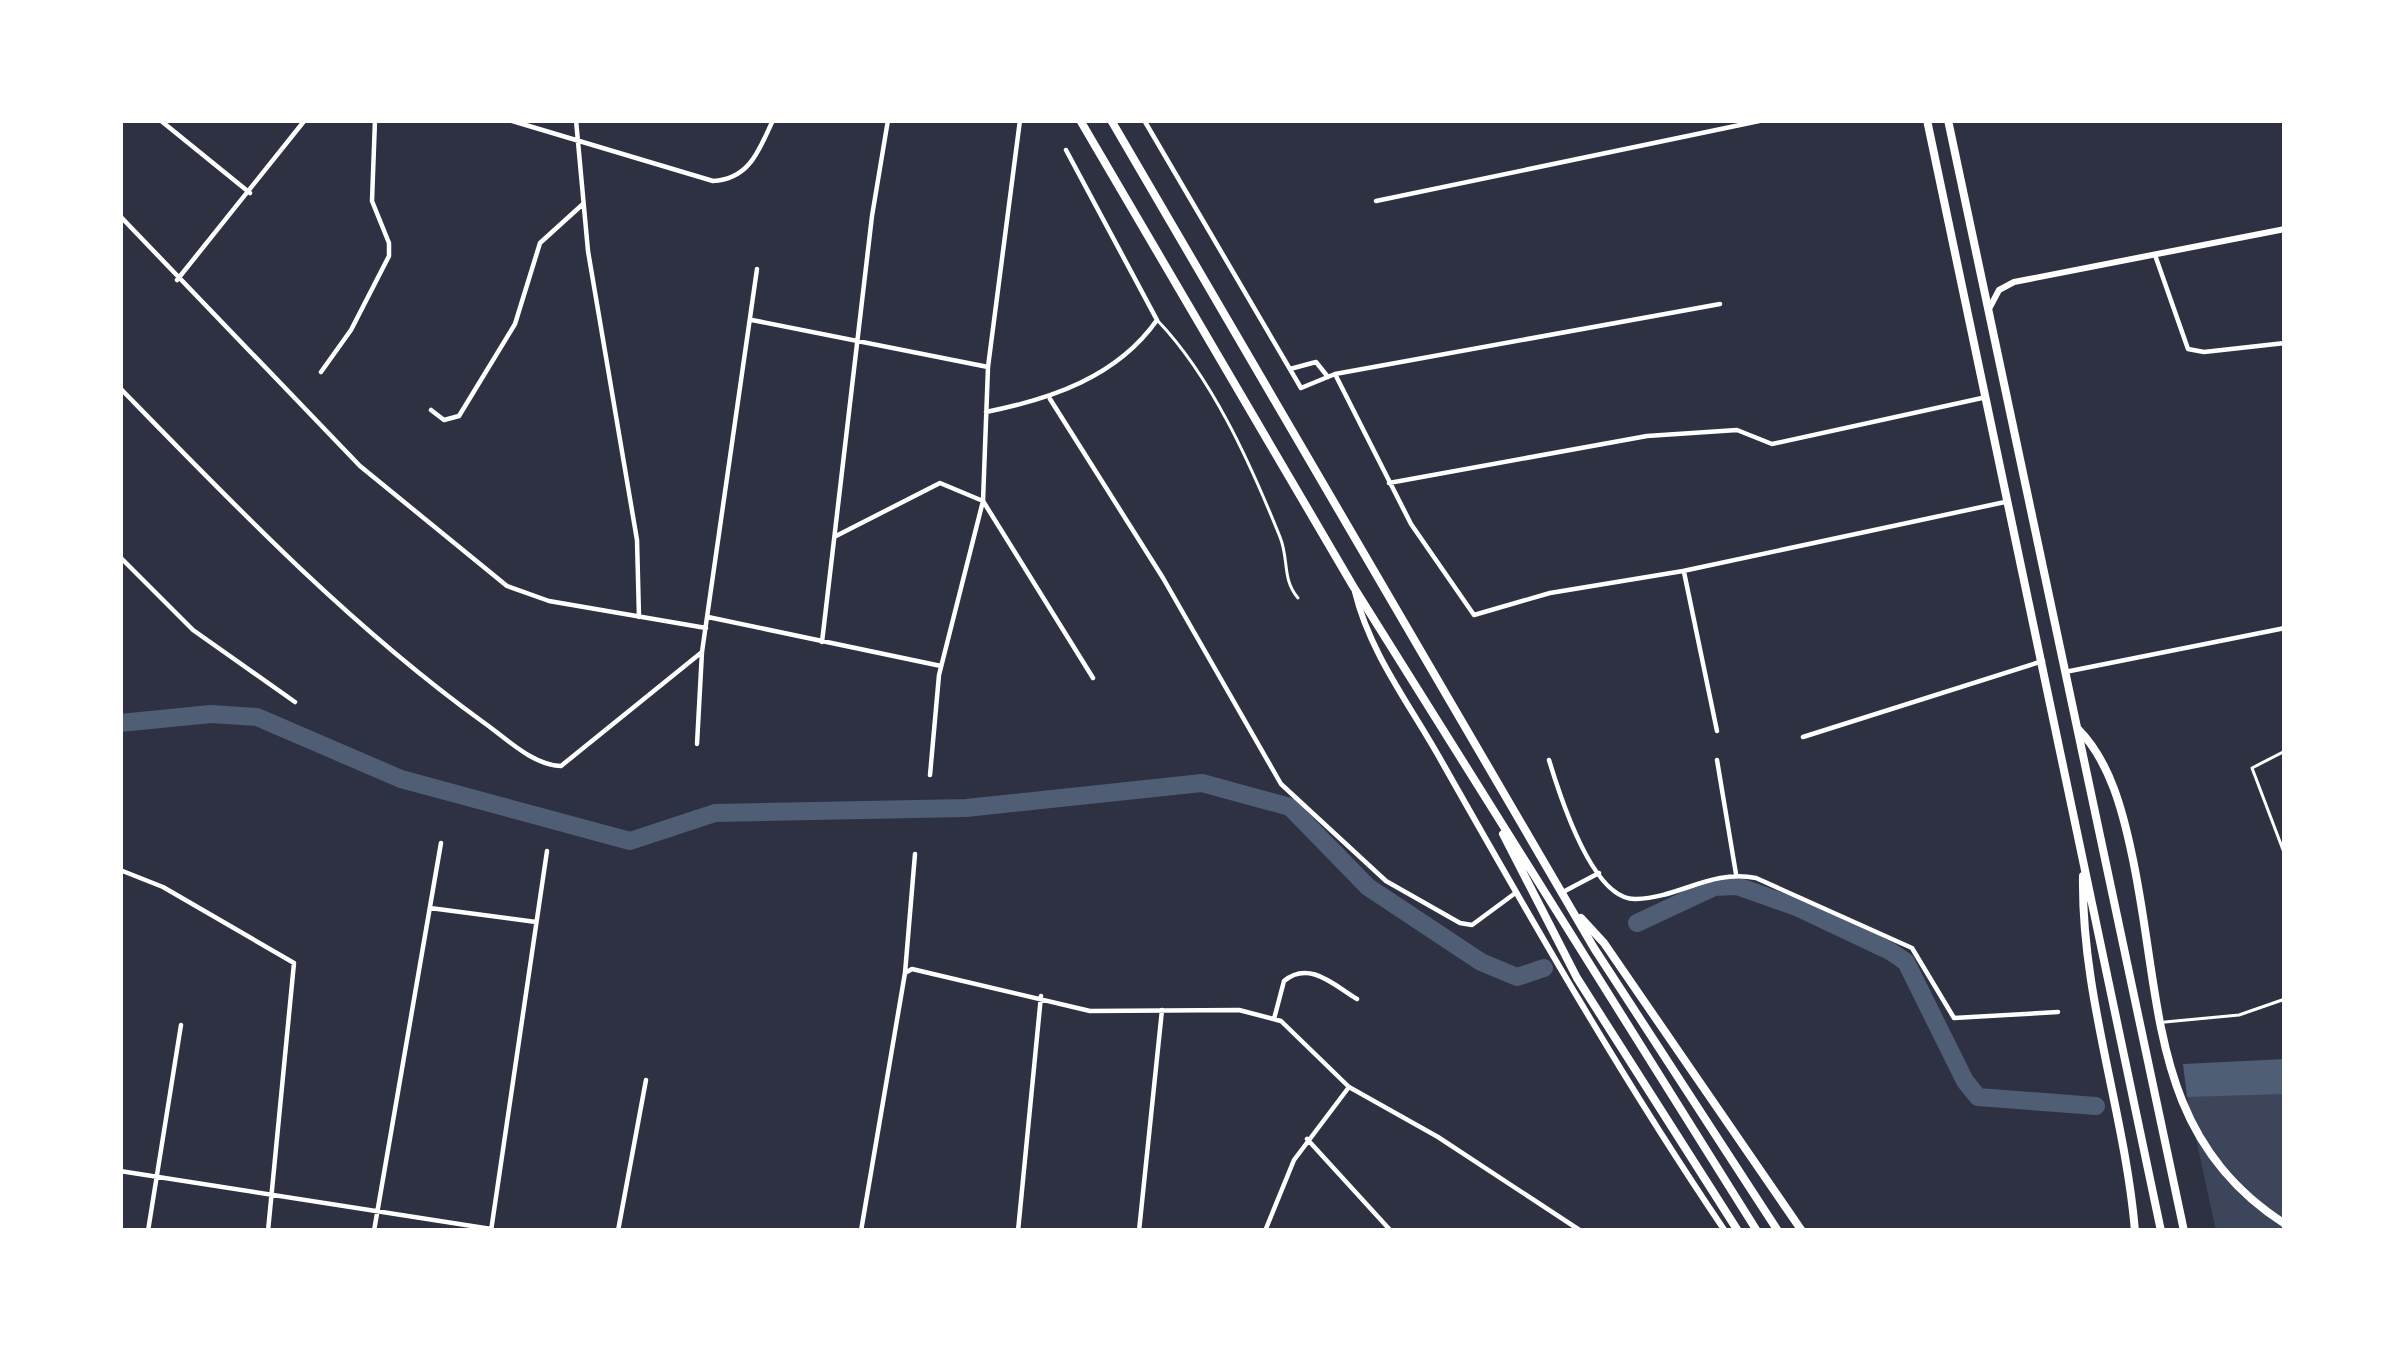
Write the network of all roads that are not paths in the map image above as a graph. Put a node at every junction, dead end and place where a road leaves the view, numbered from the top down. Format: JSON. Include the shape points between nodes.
{"nodes":[{"id":1,"x":160,"y":120,"type":"edge"},
{"id":2,"x":305,"y":120,"type":"edge"},
{"id":3,"x":374,"y":120,"type":"edge"},
{"id":4,"x":509,"y":120,"type":"edge"},
{"id":5,"x":576,"y":120,"type":"edge"},
{"id":6,"x":773,"y":120,"type":"edge"},
{"id":7,"x":888,"y":120,"type":"edge"},
{"id":8,"x":1020,"y":120,"type":"edge"},
{"id":9,"x":1080,"y":120,"type":"edge"},
{"id":10,"x":1144,"y":120,"type":"edge"},
{"id":11,"x":1764,"y":120,"type":"edge"},
{"id":12,"x":1927,"y":120,"type":"edge"},
{"id":13,"x":1948,"y":120,"type":"edge"},
{"id":14,"x":1113,"y":122,"type":"edge"},
{"id":15,"x":578,"y":143,"type":"junction"},
{"id":16,"x":1066,"y":150,"type":"dead end"},
{"id":17,"x":250,"y":193,"type":"junction"},
{"id":18,"x":1376,"y":201,"type":"dead end"},
{"id":19,"x":583,"y":205,"type":"junction"},
{"id":20,"x":120,"y":216,"type":"edge"},
{"id":21,"x":2285,"y":230,"type":"edge"},
{"id":22,"x":2155,"y":255,"type":"junction"},
{"id":23,"x":757,"y":269,"type":"dead end"},
{"id":24,"x":177,"y":280,"type":"junction"},
{"id":25,"x":1720,"y":304,"type":"dead end"},
{"id":26,"x":1990,"y":307,"type":"junction"},
{"id":27,"x":751,"y":320,"type":"junction"},
{"id":28,"x":1157,"y":320,"type":"junction"},
{"id":29,"x":2285,"y":344,"type":"edge"},
{"id":30,"x":860,"y":345,"type":"junction"},
{"id":31,"x":988,"y":367,"type":"junction"},
{"id":32,"x":1290,"y":369,"type":"junction"},
{"id":33,"x":321,"y":372,"type":"dead end"},
{"id":34,"x":1331,"y":376,"type":"junction"},
{"id":35,"x":120,"y":388,"type":"edge"},
{"id":36,"x":1985,"y":398,"type":"junction"},
{"id":37,"x":1050,"y":399,"type":"junction"},
{"id":38,"x":431,"y":410,"type":"dead end"},
{"id":39,"x":986,"y":412,"type":"junction"},
{"id":40,"x":1389,"y":483,"type":"junction"},
{"id":41,"x":983,"y":501,"type":"junction"},
{"id":42,"x":2009,"y":501,"type":"junction"},
{"id":43,"x":835,"y":537,"type":"junction"},
{"id":44,"x":120,"y":557,"type":"edge"},
{"id":45,"x":1683,"y":571,"type":"junction"},
{"id":46,"x":1353,"y":586,"type":"junction"},
{"id":47,"x":1298,"y":598,"type":"dead end"},
{"id":48,"x":639,"y":616,"type":"junction"},
{"id":49,"x":708,"y":616,"type":"junction"},
{"id":50,"x":706,"y":628,"type":"junction"},
{"id":51,"x":2285,"y":628,"type":"edge"},
{"id":52,"x":821,"y":642,"type":"junction"},
{"id":53,"x":702,"y":652,"type":"junction"},
{"id":54,"x":2043,"y":661,"type":"junction"},
{"id":55,"x":941,"y":665,"type":"junction"},
{"id":56,"x":2065,"y":672,"type":"junction"},
{"id":57,"x":1093,"y":678,"type":"dead end"},
{"id":58,"x":295,"y":702,"type":"dead end"},
{"id":59,"x":2078,"y":729,"type":"junction"},
{"id":60,"x":1718,"y":730,"type":"dead end"},
{"id":61,"x":1803,"y":737,"type":"dead end"},
{"id":62,"x":697,"y":744,"type":"dead end"},
{"id":63,"x":2285,"y":751,"type":"edge"},
{"id":64,"x":1549,"y":760,"type":"dead end"},
{"id":65,"x":1717,"y":760,"type":"dead end"},
{"id":66,"x":930,"y":775,"type":"dead end"},
{"id":67,"x":1480,"y":790,"type":"junction"},
{"id":68,"x":441,"y":843,"type":"dead end"},
{"id":69,"x":547,"y":851,"type":"dead end"},
{"id":70,"x":915,"y":854,"type":"dead end"},
{"id":71,"x":2285,"y":855,"type":"edge"},
{"id":72,"x":2083,"y":856,"type":"junction"},
{"id":73,"x":120,"y":869,"type":"edge"},
{"id":74,"x":1599,"y":873,"type":"junction"},
{"id":75,"x":1736,"y":874,"type":"junction"},
{"id":76,"x":1563,"y":892,"type":"junction"},
{"id":77,"x":1514,"y":894,"type":"junction"},
{"id":78,"x":430,"y":908,"type":"junction"},
{"id":79,"x":1572,"y":908,"type":"junction"},
{"id":80,"x":536,"y":922,"type":"junction"},
{"id":81,"x":905,"y":973,"type":"junction"},
{"id":82,"x":1041,"y":996,"type":"junction"},
{"id":83,"x":1357,"y":999,"type":"dead end"},
{"id":84,"x":2285,"y":999,"type":"edge"},
{"id":85,"x":1162,"y":1009,"type":"junction"},
{"id":86,"x":2058,"y":1012,"type":"dead end"},
{"id":87,"x":1274,"y":1019,"type":"junction"},
{"id":88,"x":2163,"y":1022,"type":"junction"},
{"id":89,"x":181,"y":1025,"type":"dead end"},
{"id":90,"x":646,"y":1080,"type":"dead end"},
{"id":91,"x":1349,"y":1087,"type":"junction"},
{"id":92,"x":1307,"y":1139,"type":"junction"},
{"id":93,"x":120,"y":1171,"type":"edge"},
{"id":94,"x":157,"y":1176,"type":"junction"},
{"id":95,"x":272,"y":1193,"type":"junction"},
{"id":96,"x":377,"y":1210,"type":"junction"},
{"id":97,"x":2285,"y":1224,"type":"edge"},
{"id":98,"x":492,"y":1230,"type":"edge"},
{"id":99,"x":1778,"y":1230,"type":"edge"},
{"id":100,"x":148,"y":1231,"type":"edge"},
{"id":101,"x":268,"y":1231,"type":"edge"},
{"id":102,"x":374,"y":1231,"type":"edge"},
{"id":103,"x":504,"y":1231,"type":"edge"},
{"id":104,"x":618,"y":1231,"type":"edge"},
{"id":105,"x":861,"y":1231,"type":"edge"},
{"id":106,"x":1018,"y":1231,"type":"edge"},
{"id":107,"x":1138,"y":1231,"type":"edge"},
{"id":108,"x":1265,"y":1231,"type":"edge"},
{"id":109,"x":1391,"y":1231,"type":"edge"},
{"id":110,"x":1581,"y":1231,"type":"edge"},
{"id":111,"x":1725,"y":1231,"type":"edge"},
{"id":112,"x":1738,"y":1231,"type":"edge"},
{"id":113,"x":1757,"y":1231,"type":"edge"},
{"id":114,"x":1802,"y":1231,"type":"edge"},
{"id":115,"x":2134,"y":1231,"type":"edge"},
{"id":116,"x":2161,"y":1231,"type":"edge"},
{"id":117,"x":2184,"y":1231,"type":"edge"}],
"edges":[{"from":1,"to":17,"type":"street"},
{"from":2,"to":17,"type":"street"},
{"from":3,"to":33,"type":"street","via":[[372,201],[388,256]]},
{"from":4,"to":15,"type":"street"},
{"from":5,"to":15,"type":"street"},
{"from":6,"to":15,"type":"street","via":[[753,162],[733,180]]},
{"from":7,"to":30,"type":"street"},
{"from":8,"to":31,"type":"street"},
{"from":9,"to":46,"type":"highway"},
{"from":10,"to":32,"type":"street"},
{"from":11,"to":18,"type":"street"},
{"from":12,"to":36,"type":"highway"},
{"from":13,"to":26,"type":"highway"},
{"from":14,"to":76,"type":"highway"},
{"from":15,"to":19,"type":"street"},
{"from":16,"to":28,"type":"street"},
{"from":17,"to":24,"type":"street"},
{"from":19,"to":38,"type":"street","via":[[540,243],[514,324],[460,416],[444,420]]},
{"from":19,"to":48,"type":"street","via":[[637,540]]},
{"from":20,"to":24,"type":"street"},
{"from":21,"to":22,"type":"street"},
{"from":22,"to":26,"type":"street","via":[[2014,282]]},
{"from":22,"to":29,"type":"street","via":[[2188,349]]},
{"from":23,"to":27,"type":"street"},
{"from":24,"to":48,"type":"street","via":[[360,466],[496,578],[530,596]]},
{"from":25,"to":34,"type":"street"},
{"from":26,"to":56,"type":"highway"},
{"from":27,"to":30,"type":"street"},
{"from":27,"to":49,"type":"street"},
{"from":28,"to":37,"type":"street","via":[[1115,363]]},
{"from":28,"to":47,"type":"lane","via":[[1222,417],[1280,537]]},
{"from":30,"to":31,"type":"street"},
{"from":30,"to":43,"type":"street"},
{"from":31,"to":39,"type":"street"},
{"from":32,"to":34,"type":"street","via":[[1316,362]]},
{"from":32,"to":34,"type":"street","via":[[1301,388]]},
{"from":34,"to":40,"type":"street"},
{"from":35,"to":53,"type":"street","via":[[302,572],[431,684],[539,761],[561,766]]},
{"from":36,"to":40,"type":"street","via":[[1772,444],[1737,430],[1647,436]]},
{"from":36,"to":42,"type":"highway"},
{"from":37,"to":39,"type":"street"},
{"from":37,"to":77,"type":"street","via":[[1293,797],[1386,881],[1460,922],[1472,925]]},
{"from":39,"to":41,"type":"street"},
{"from":40,"to":45,"type":"street","via":[[1474,615]]},
{"from":41,"to":43,"type":"street","via":[[940,483]]},
{"from":41,"to":55,"type":"street"},
{"from":41,"to":57,"type":"street"},
{"from":42,"to":45,"type":"street"},
{"from":42,"to":54,"type":"highway"},
{"from":43,"to":52,"type":"street"},
{"from":44,"to":58,"type":"street","via":[[193,630]]},
{"from":45,"to":60,"type":"street"},
{"from":46,"to":67,"type":"highway"},
{"from":46,"to":77,"type":"street","via":[[1373,642]]},
{"from":48,"to":50,"type":"street"},
{"from":49,"to":50,"type":"street"},
{"from":49,"to":52,"type":"street"},
{"from":50,"to":53,"type":"street"},
{"from":51,"to":56,"type":"street"},
{"from":52,"to":55,"type":"street"},
{"from":53,"to":62,"type":"street"},
{"from":54,"to":61,"type":"street"},
{"from":54,"to":72,"type":"highway"},
{"from":55,"to":66,"type":"street"},
{"from":56,"to":59,"type":"highway"},
{"from":59,"to":88,"type":"highway","via":[[2097,752],[2127,830]]},
{"from":59,"to":117,"type":"highway"},
{"from":63,"to":71,"type":"lane","via":[[2252,765]]},
{"from":64,"to":74,"type":"street","via":[[1572,830]]},
{"from":65,"to":75,"type":"street"},
{"from":67,"to":112,"type":"highway","via":[[1577,979]]},
{"from":67,"to":113,"type":"highway"},
{"from":68,"to":78,"type":"street"},
{"from":69,"to":80,"type":"street"},
{"from":70,"to":81,"type":"street"},
{"from":72,"to":115,"type":"highway","via":[[2086,945],[2129,1160]]},
{"from":72,"to":116,"type":"highway"},
{"from":73,"to":95,"type":"street","via":[[294,963]]},
{"from":74,"to":75,"type":"street","via":[[1632,900]]},
{"from":74,"to":76,"type":"street"},
{"from":75,"to":86,"type":"street","via":[[1912,948],[1954,1018]]},
{"from":76,"to":79,"type":"highway"},
{"from":77,"to":111,"type":"street"},
{"from":78,"to":80,"type":"street"},
{"from":78,"to":96,"type":"street"},
{"from":79,"to":99,"type":"highway"},
{"from":79,"to":114,"type":"highway"},
{"from":80,"to":98,"type":"street"},
{"from":81,"to":82,"type":"street"},
{"from":81,"to":105,"type":"street"},
{"from":82,"to":85,"type":"street","via":[[1090,1011]]},
{"from":82,"to":106,"type":"street"},
{"from":83,"to":87,"type":"street","via":[[1301,972],[1284,981]]},
{"from":84,"to":88,"type":"lane","via":[[2240,1016]]},
{"from":85,"to":87,"type":"street"},
{"from":85,"to":107,"type":"street"},
{"from":87,"to":91,"type":"street","via":[[1299,1033]]},
{"from":88,"to":97,"type":"highway","via":[[2174,1086],[2195,1138],[2242,1193]]},
{"from":89,"to":94,"type":"street"},
{"from":90,"to":104,"type":"street"},
{"from":91,"to":92,"type":"street"},
{"from":91,"to":110,"type":"street"},
{"from":92,"to":108,"type":"street"},
{"from":92,"to":109,"type":"street"},
{"from":93,"to":94,"type":"street"},
{"from":94,"to":95,"type":"street"},
{"from":94,"to":100,"type":"street"},
{"from":95,"to":96,"type":"street"},
{"from":95,"to":101,"type":"street"},
{"from":96,"to":98,"type":"street"},
{"from":96,"to":102,"type":"street"},
{"from":98,"to":103,"type":"street"}]}
